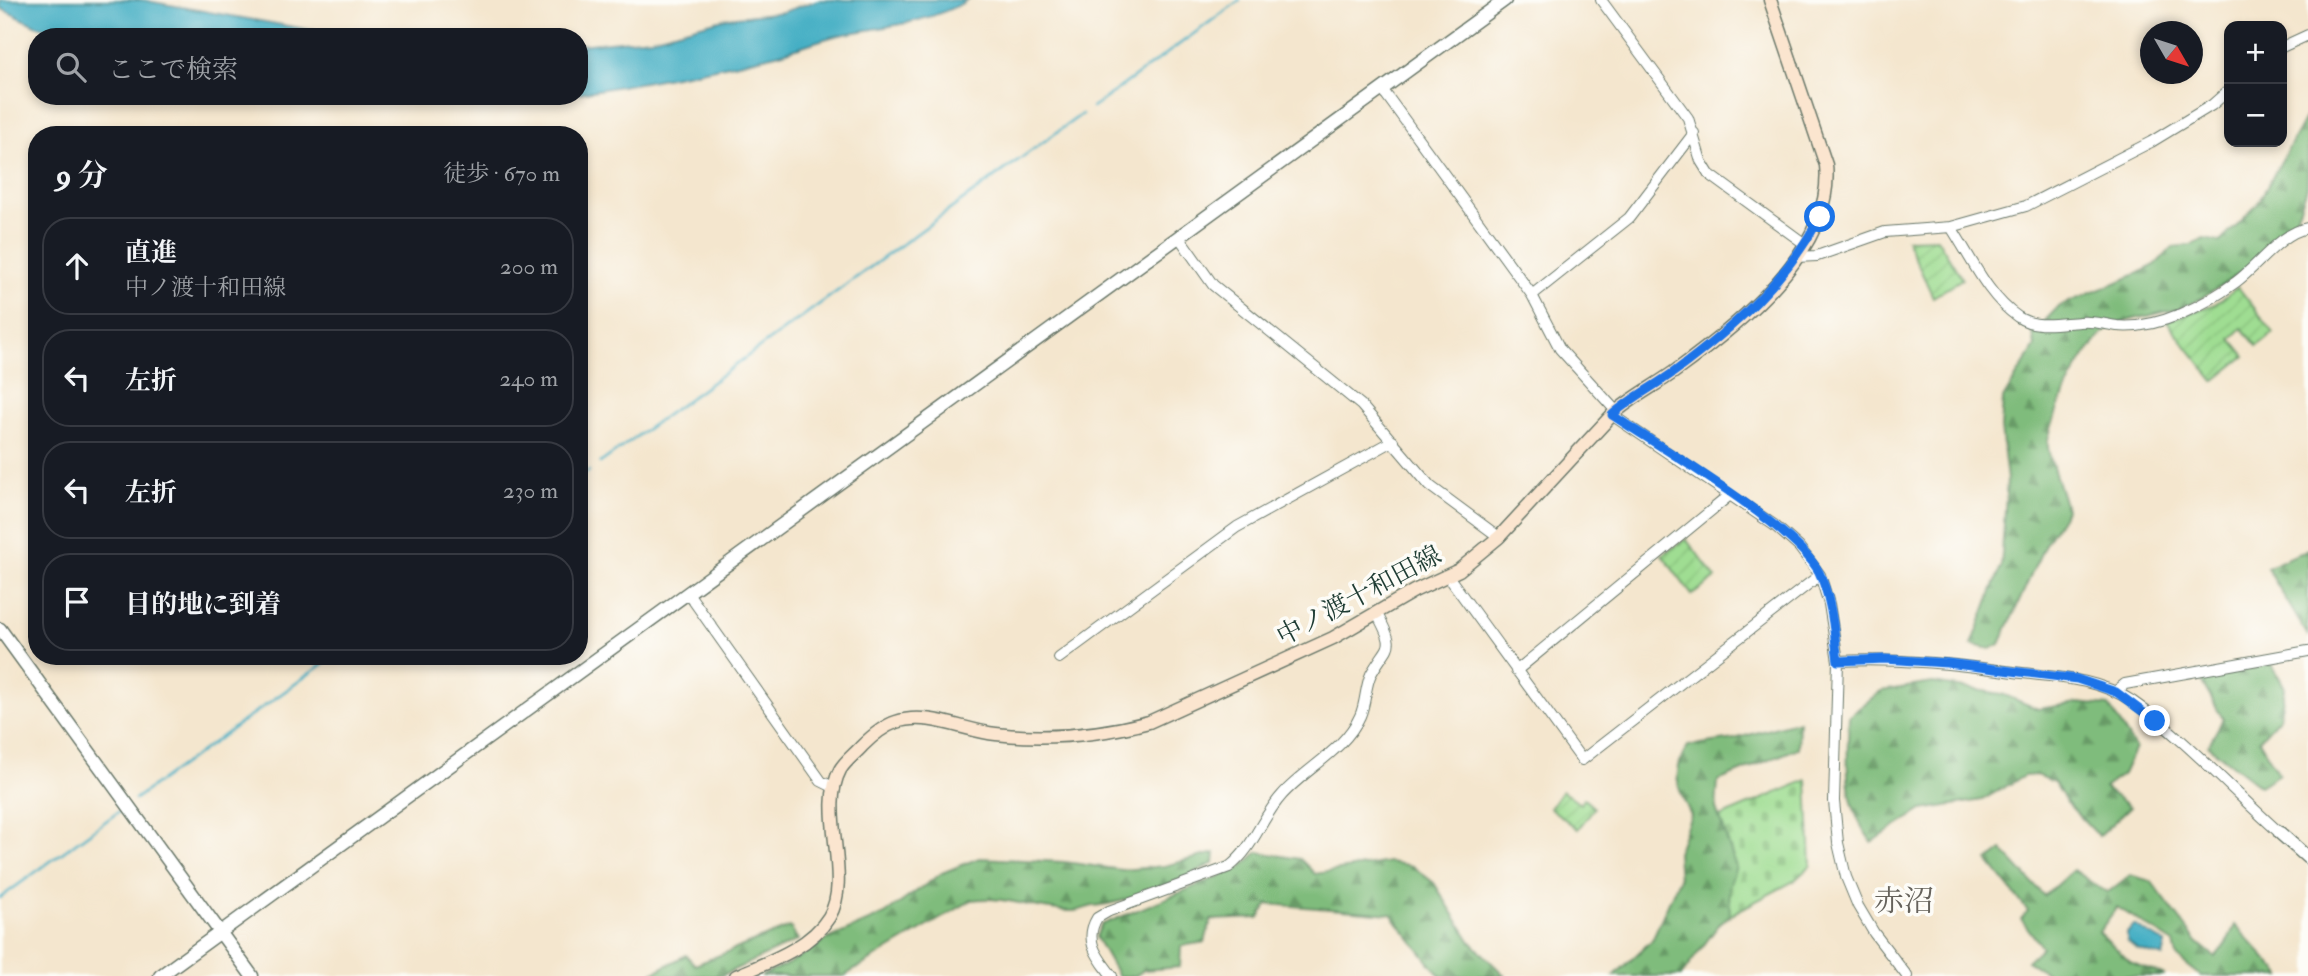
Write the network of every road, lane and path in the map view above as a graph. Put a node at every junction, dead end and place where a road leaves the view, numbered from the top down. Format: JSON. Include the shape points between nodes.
{"nodes":[{"id":1,"x":1505,"y":0,"type":"edge"},
{"id":2,"x":1601,"y":0,"type":"edge"},
{"id":3,"x":1770,"y":0,"type":"edge"},
{"id":4,"x":2308,"y":35,"type":"edge"},
{"id":5,"x":2287,"y":45,"type":"edge"},
{"id":6,"x":1382,"y":89,"type":"junction"},
{"id":7,"x":2224,"y":94,"type":"edge"},
{"id":8,"x":1694,"y":133,"type":"junction"},
{"id":9,"x":1951,"y":227,"type":"junction"},
{"id":10,"x":2308,"y":228,"type":"edge"},
{"id":11,"x":1180,"y":237,"type":"junction"},
{"id":12,"x":1805,"y":244,"type":"junction"},
{"id":13,"x":1797,"y":257,"type":"junction"},
{"id":14,"x":1532,"y":295,"type":"junction"},
{"id":15,"x":1614,"y":413,"type":"junction"},
{"id":16,"x":1393,"y":441,"type":"junction"},
{"id":17,"x":1730,"y":495,"type":"junction"},
{"id":18,"x":1499,"y":537,"type":"junction"},
{"id":19,"x":1820,"y":575,"type":"junction"},
{"id":20,"x":1448,"y":576,"type":"junction"},
{"id":21,"x":688,"y":593,"type":"junction"},
{"id":22,"x":1377,"y":614,"type":"junction"},
{"id":23,"x":0,"y":629,"type":"edge"},
{"id":24,"x":2308,"y":651,"type":"edge"},
{"id":25,"x":1059,"y":657,"type":"dead end"},
{"id":26,"x":1838,"y":661,"type":"junction"},
{"id":27,"x":1516,"y":671,"type":"junction"},
{"id":28,"x":2116,"y":692,"type":"junction"},
{"id":29,"x":835,"y":788,"type":"junction"},
{"id":30,"x":2280,"y":833,"type":"joint"},
{"id":31,"x":2308,"y":858,"type":"edge"},
{"id":32,"x":220,"y":932,"type":"junction"},
{"id":33,"x":160,"y":976,"type":"edge"},
{"id":34,"x":252,"y":976,"type":"edge"},
{"id":35,"x":736,"y":976,"type":"edge"},
{"id":36,"x":1112,"y":976,"type":"edge"},
{"id":37,"x":1907,"y":976,"type":"edge"}],
"edges":[{"from":1,"to":6,"type":"street"},
{"from":2,"to":8,"type":"street","via":[[1688,118]]},
{"from":3,"to":12,"type":"main road","name":"中ノ渡十和田線","via":[[1826,165],[1826,196]]},
{"from":4,"to":5,"type":"street"},
{"from":6,"to":11,"type":"street"},
{"from":6,"to":14,"type":"street"},
{"from":7,"to":9,"type":"street","via":[[2151,142],[2026,206]]},
{"from":8,"to":12,"type":"street","via":[[1709,174]]},
{"from":8,"to":14,"type":"street","via":[[1629,218]]},
{"from":9,"to":10,"type":"street","via":[[1991,288],[2018,317],[2033,325],[2098,321],[2117,326],[2161,319],[2210,300],[2293,233]]},
{"from":9,"to":13,"type":"street","via":[[1885,232],[1817,256]]},
{"from":11,"to":16,"type":"street","via":[[1213,285],[1361,405]]},
{"from":11,"to":21,"type":"street"},
{"from":12,"to":13,"type":"main road","name":"中ノ渡十和田線"},
{"from":13,"to":15,"type":"main road","name":"中ノ渡十和田線","via":[[1754,306],[1675,371]]},
{"from":14,"to":15,"type":"street","via":[[1560,349]]},
{"from":15,"to":17,"type":"street"},
{"from":15,"to":18,"type":"main road","name":"中ノ渡十和田線"},
{"from":16,"to":18,"type":"street","via":[[1430,486]]},
{"from":16,"to":25,"type":"street","via":[[1237,527]]},
{"from":17,"to":19,"type":"street","via":[[1791,539]]},
{"from":17,"to":27,"type":"street"},
{"from":18,"to":20,"type":"main road","name":"中ノ渡十和田線"},
{"from":19,"to":26,"type":"street"},
{"from":19,"to":27,"type":"street","via":[[1582,760]]},
{"from":20,"to":22,"type":"main road","name":"中ノ渡十和田線"},
{"from":20,"to":27,"type":"street"},
{"from":21,"to":29,"type":"street","via":[[821,781]]},
{"from":21,"to":32,"type":"street"},
{"from":22,"to":29,"type":"main road","name":"中ノ渡十和田線","via":[[1229,687],[1131,727],[1031,738],[923,720],[896,722],[843,766]]},
{"from":22,"to":36,"type":"street","via":[[1390,646],[1370,676],[1360,716],[1349,733],[1283,793],[1243,857],[1229,867],[1097,918],[1090,939]]},
{"from":23,"to":32,"type":"street"},
{"from":24,"to":28,"type":"street","via":[[2125,684]]},
{"from":26,"to":28,"type":"street","via":[[1885,659],[1990,667],[2077,679]]},
{"from":26,"to":37,"type":"street","via":[[1834,801],[1838,843],[1858,906]]},
{"from":28,"to":30,"type":"street"},
{"from":29,"to":35,"type":"main road","name":"中ノ渡十和田線","via":[[836,898],[829,918],[805,943]]},
{"from":30,"to":31,"type":"street"},
{"from":32,"to":33,"type":"street"},
{"from":32,"to":34,"type":"street"}]}
